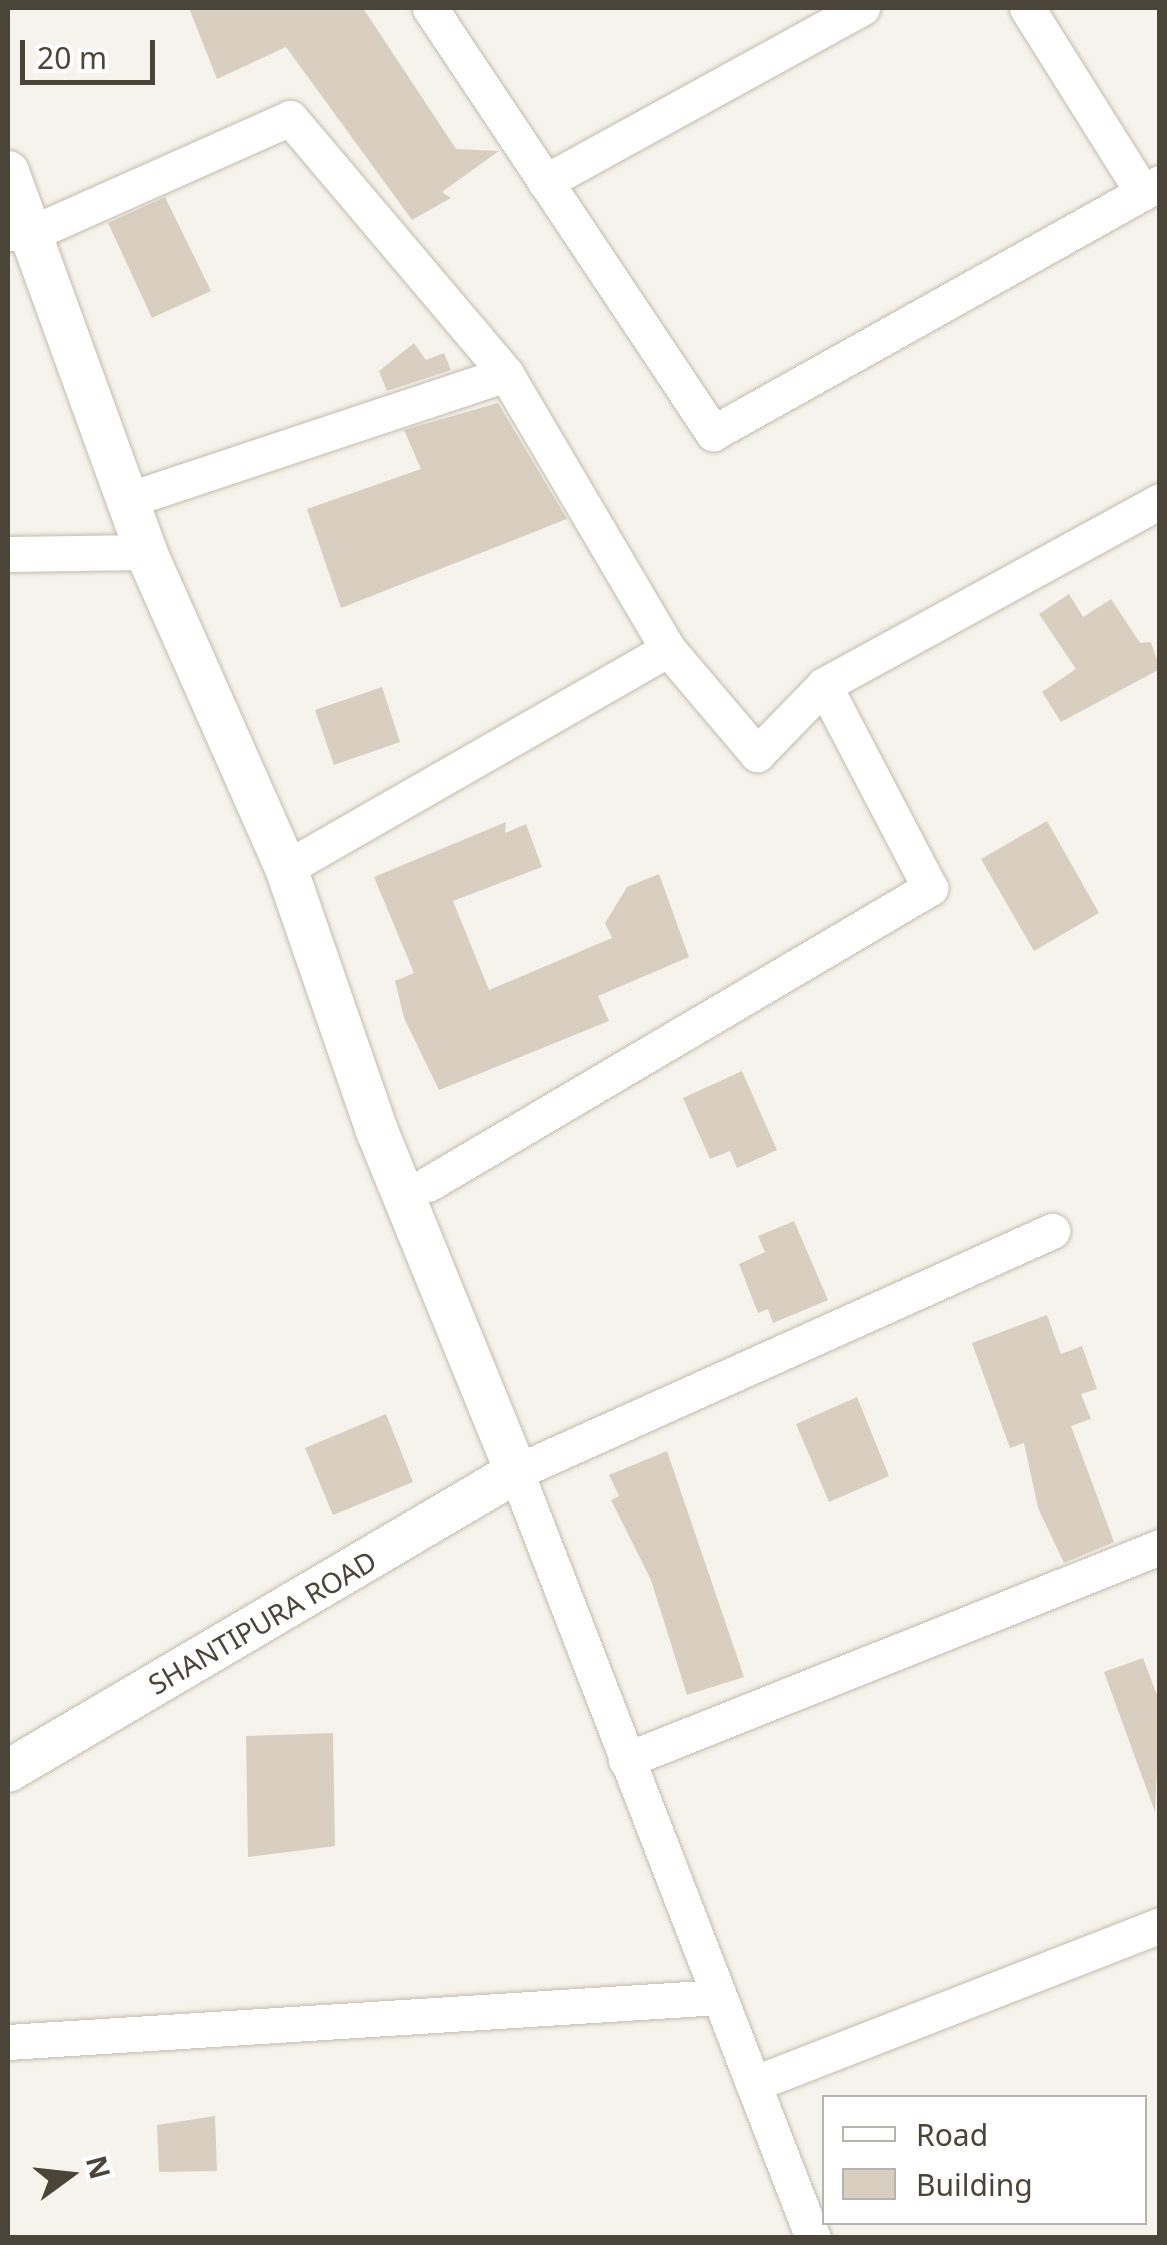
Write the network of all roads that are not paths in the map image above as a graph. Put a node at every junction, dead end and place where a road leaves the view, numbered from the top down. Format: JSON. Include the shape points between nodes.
{"nodes":[{"id":1,"x":430,"y":8,"type":"edge"},
{"id":2,"x":862,"y":8,"type":"edge"},
{"id":3,"x":1027,"y":8,"type":"edge"},
{"id":4,"x":8,"y":172,"type":"edge"},
{"id":5,"x":546,"y":182,"type":"junction"},
{"id":6,"x":1151,"y":188,"type":"edge"},
{"id":7,"x":20,"y":233,"type":"edge"},
{"id":8,"x":506,"y":374,"type":"junction"},
{"id":9,"x":127,"y":500,"type":"junction"},
{"id":10,"x":1160,"y":501,"type":"edge"},
{"id":11,"x":146,"y":552,"type":"junction"},
{"id":12,"x":8,"y":554,"type":"edge"},
{"id":13,"x":668,"y":649,"type":"junction"},
{"id":14,"x":824,"y":686,"type":"junction"},
{"id":15,"x":286,"y":868,"type":"junction"},
{"id":16,"x":428,"y":1184,"type":"dead end"},
{"id":17,"x":1052,"y":1231,"type":"dead end"},
{"id":18,"x":516,"y":1472,"type":"junction"},
{"id":19,"x":1160,"y":1547,"type":"edge"},
{"id":20,"x":626,"y":1760,"type":"junction"},
{"id":21,"x":8,"y":1770,"type":"edge"},
{"id":22,"x":1160,"y":1926,"type":"edge"},
{"id":23,"x":718,"y":1997,"type":"junction"},
{"id":24,"x":8,"y":2042,"type":"edge"},
{"id":25,"x":752,"y":2084,"type":"junction"},
{"id":26,"x":813,"y":2238,"type":"edge"}],
"edges":[{"from":1,"to":5,"type":"street"},
{"from":2,"to":5,"type":"street"},
{"from":3,"to":6,"type":"street"},
{"from":4,"to":7,"type":"street"},
{"from":5,"to":6,"type":"street","via":[[713,433]]},
{"from":7,"to":8,"type":"street","via":[[290,118]]},
{"from":7,"to":9,"type":"street"},
{"from":8,"to":9,"type":"street"},
{"from":8,"to":13,"type":"street"},
{"from":9,"to":11,"type":"street"},
{"from":10,"to":14,"type":"street"},
{"from":11,"to":12,"type":"street"},
{"from":11,"to":15,"type":"street"},
{"from":13,"to":14,"type":"street","via":[[756,754]]},
{"from":13,"to":15,"type":"street"},
{"from":14,"to":16,"type":"street","via":[[930,888]]},
{"from":15,"to":18,"type":"street","via":[[378,1132]]},
{"from":17,"to":18,"type":"street"},
{"from":18,"to":20,"type":"street"},
{"from":18,"to":21,"type":"street","name":"SHANTIPURA ROAD"},
{"from":19,"to":20,"type":"street"},
{"from":20,"to":23,"type":"street"},
{"from":22,"to":25,"type":"street"},
{"from":23,"to":24,"type":"street"},
{"from":23,"to":25,"type":"street"},
{"from":25,"to":26,"type":"street"}]}
